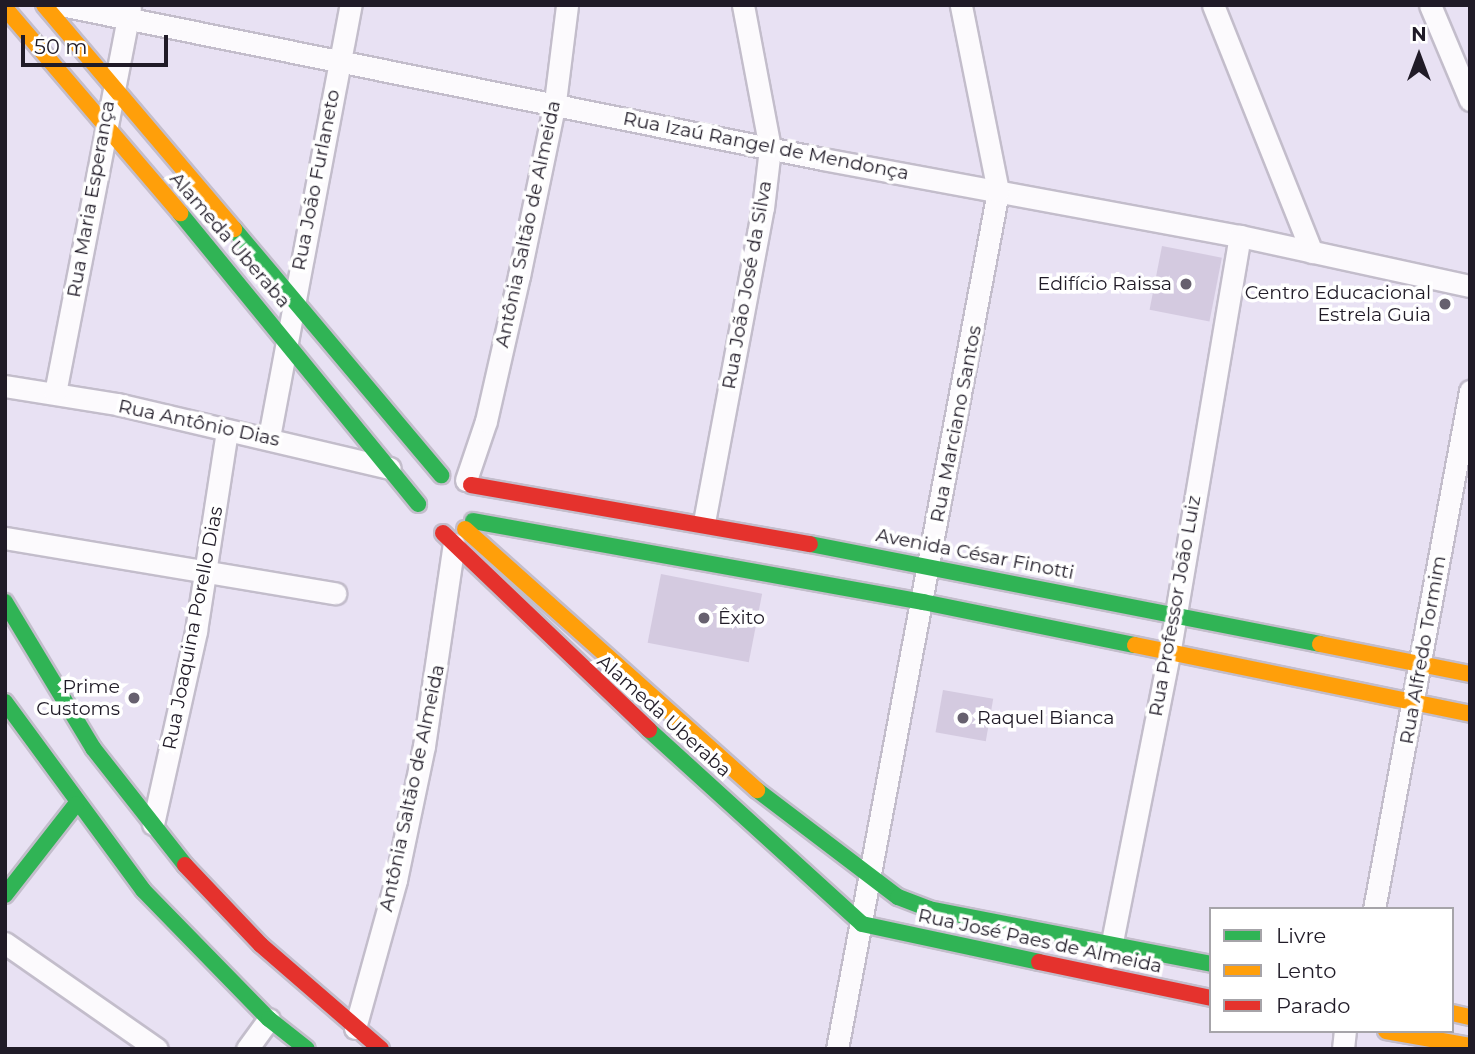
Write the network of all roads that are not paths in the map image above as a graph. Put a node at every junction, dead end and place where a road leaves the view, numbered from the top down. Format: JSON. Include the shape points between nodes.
{"nodes":[{"id":1,"x":44,"y":5,"type":"edge"},
{"id":2,"x":61,"y":5,"type":"edge"},
{"id":3,"x":351,"y":5,"type":"edge"},
{"id":4,"x":567,"y":5,"type":"edge"},
{"id":5,"x":743,"y":5,"type":"edge"},
{"id":6,"x":961,"y":5,"type":"edge"},
{"id":7,"x":1213,"y":5,"type":"edge"},
{"id":8,"x":1430,"y":5,"type":"edge"},
{"id":9,"x":5,"y":8,"type":"edge"},
{"id":10,"x":129,"y":12,"type":"edge"},
{"id":11,"x":341,"y":59,"type":"junction"},
{"id":12,"x":112,"y":84,"type":"junction"},
{"id":13,"x":1470,"y":100,"type":"edge"},
{"id":14,"x":555,"y":102,"type":"junction"},
{"id":15,"x":104,"y":127,"type":"junction"},
{"id":16,"x":770,"y":148,"type":"junction"},
{"id":17,"x":998,"y":191,"type":"junction"},
{"id":18,"x":1240,"y":236,"type":"junction"},
{"id":19,"x":1311,"y":252,"type":"junction"},
{"id":20,"x":1470,"y":285,"type":"edge"},
{"id":21,"x":293,"y":295,"type":"junction"},
{"id":22,"x":285,"y":336,"type":"junction"},
{"id":23,"x":5,"y":386,"type":"edge"},
{"id":24,"x":1470,"y":391,"type":"edge"},
{"id":25,"x":55,"y":393,"type":"junction"},
{"id":26,"x":228,"y":431,"type":"junction"},
{"id":27,"x":269,"y":437,"type":"junction"},
{"id":28,"x":391,"y":468,"type":"junction"},
{"id":29,"x":441,"y":475,"type":"junction"},
{"id":30,"x":468,"y":482,"type":"junction"},
{"id":31,"x":418,"y":503,"type":"junction"},
{"id":32,"x":704,"y":522,"type":"junction"},
{"id":33,"x":459,"y":532,"type":"junction"},
{"id":34,"x":5,"y":538,"type":"edge"},
{"id":35,"x":929,"y":565,"type":"junction"},
{"id":36,"x":204,"y":572,"type":"junction"},
{"id":37,"x":335,"y":593,"type":"dead end"},
{"id":38,"x":5,"y":602,"type":"edge"},
{"id":39,"x":923,"y":602,"type":"junction"},
{"id":40,"x":1175,"y":616,"type":"junction"},
{"id":41,"x":1170,"y":649,"type":"junction"},
{"id":42,"x":1422,"y":665,"type":"junction"},
{"id":43,"x":1470,"y":674,"type":"edge"},
{"id":44,"x":5,"y":702,"type":"edge"},
{"id":45,"x":1414,"y":704,"type":"junction"},
{"id":46,"x":1470,"y":714,"type":"edge"},
{"id":47,"x":76,"y":804,"type":"junction"},
{"id":48,"x":153,"y":824,"type":"junction"},
{"id":49,"x":870,"y":878,"type":"junction"},
{"id":50,"x":5,"y":895,"type":"edge"},
{"id":51,"x":1374,"y":907,"type":"edge"},
{"id":52,"x":862,"y":924,"type":"junction"},
{"id":53,"x":5,"y":943,"type":"edge"},
{"id":54,"x":1112,"y":944,"type":"junction"},
{"id":55,"x":1209,"y":964,"type":"edge"},
{"id":56,"x":1104,"y":976,"type":"junction"},
{"id":57,"x":1209,"y":998,"type":"edge"},
{"id":58,"x":269,"y":1019,"type":"junction"},
{"id":59,"x":355,"y":1028,"type":"junction"},
{"id":60,"x":1397,"y":1033,"type":"edge"},
{"id":61,"x":1470,"y":1046,"type":"edge"},
{"id":62,"x":157,"y":1049,"type":"edge"},
{"id":63,"x":247,"y":1049,"type":"edge"},
{"id":64,"x":307,"y":1049,"type":"edge"},
{"id":65,"x":381,"y":1049,"type":"edge"},
{"id":66,"x":836,"y":1049,"type":"edge"}],
"edges":[{"from":1,"to":12,"type":"main road","name":"Alameda Uberaba"},
{"from":2,"to":10,"type":"street","name":"Rua Izaú Rangel de Mendonça"},
{"from":3,"to":11,"type":"street","name":"Rua João Furlaneto"},
{"from":4,"to":14,"type":"street","name":"Antônia Saltão de Almeida"},
{"from":5,"to":16,"type":"street","name":"Rua João José da Silva"},
{"from":6,"to":17,"type":"street","name":"Rua Marciano Santos"},
{"from":7,"to":19,"type":"street"},
{"from":8,"to":13,"type":"street"},
{"from":9,"to":15,"type":"main road","name":"Alameda Uberaba"},
{"from":10,"to":11,"type":"street","name":"Rua Izaú Rangel de Mendonça"},
{"from":10,"to":12,"type":"street","name":"Rua Maria Esperança"},
{"from":11,"to":14,"type":"street","name":"Rua Izaú Rangel de Mendonça"},
{"from":11,"to":21,"type":"street","name":"Rua João Furlaneto"},
{"from":12,"to":15,"type":"street","name":"Rua Maria Esperança"},
{"from":12,"to":21,"type":"main road","name":"Alameda Uberaba"},
{"from":14,"to":16,"type":"street","name":"Rua Izaú Rangel de Mendonça"},
{"from":14,"to":30,"type":"street","name":"Antônia Saltão de Almeida","via":[[486,421]]},
{"from":15,"to":22,"type":"main road","name":"Alameda Uberaba"},
{"from":15,"to":25,"type":"street","name":"Rua Maria Esperança"},
{"from":16,"to":17,"type":"street","name":"Rua Izaú Rangel de Mendonça"},
{"from":16,"to":32,"type":"street","name":"Rua João José da Silva","via":[[763,208]]},
{"from":17,"to":18,"type":"street","name":"Rua Izaú Rangel de Mendonça"},
{"from":17,"to":35,"type":"street","name":"Rua Marciano Santos"},
{"from":18,"to":19,"type":"street","name":"Rua Izaú Rangel de Mendonça"},
{"from":18,"to":40,"type":"street","name":"Rua Professor João Luiz"},
{"from":19,"to":20,"type":"street","name":"Rua Izaú Rangel de Mendonça"},
{"from":21,"to":22,"type":"street","name":"Rua João Furlaneto"},
{"from":21,"to":29,"type":"main road","name":"Alameda Uberaba"},
{"from":22,"to":27,"type":"street","name":"Rua João Furlaneto"},
{"from":22,"to":28,"type":"main road","name":"Alameda Uberaba"},
{"from":23,"to":25,"type":"street","name":"Rua Antônio Dias"},
{"from":24,"to":42,"type":"street","name":"Rua Alfredo Tormim"},
{"from":25,"to":26,"type":"street","name":"Rua Antônio Dias"},
{"from":26,"to":27,"type":"street","name":"Rua Antônio Dias"},
{"from":26,"to":36,"type":"street","name":"Rua Joaquina Porello Dias"},
{"from":27,"to":28,"type":"street","name":"Rua Antônio Dias"},
{"from":28,"to":31,"type":"main road","name":"Alameda Uberaba"},
{"from":29,"to":30,"type":"main road"},
{"from":29,"to":31,"type":"main road","via":[[427,482]]},
{"from":30,"to":32,"type":"main road","name":"Avenida César Finotti"},
{"from":30,"to":33,"type":"main road","via":[[478,502]]},
{"from":31,"to":33,"type":"main road","name":"Alameda Uberaba","via":[[425,523]]},
{"from":32,"to":35,"type":"main road","name":"Avenida César Finotti"},
{"from":33,"to":39,"type":"main road"},
{"from":33,"to":49,"type":"main road","name":"Alameda Uberaba","via":[[776,807]]},
{"from":33,"to":52,"type":"main road","name":"Alameda Uberaba","via":[[574,663]]},
{"from":33,"to":59,"type":"street","name":"Antônia Saltão de Almeida","via":[[424,746],[396,880]]},
{"from":34,"to":36,"type":"street"},
{"from":35,"to":39,"type":"street","name":"Rua Marciano Santos"},
{"from":35,"to":40,"type":"main road","name":"Avenida César Finotti"},
{"from":36,"to":37,"type":"street"},
{"from":36,"to":48,"type":"street","name":"Rua Joaquina Porello Dias","via":[[196,631]]},
{"from":38,"to":48,"type":"main road","via":[[64,705]]},
{"from":39,"to":41,"type":"main road"},
{"from":39,"to":49,"type":"street","name":"Rua Marciano Santos"},
{"from":40,"to":41,"type":"street","name":"Rua Professor João Luiz"},
{"from":40,"to":42,"type":"main road","name":"Avenida César Finotti"},
{"from":41,"to":45,"type":"main road"},
{"from":41,"to":54,"type":"street","name":"Rua Professor João Luiz"},
{"from":42,"to":43,"type":"main road","name":"Avenida César Finotti"},
{"from":42,"to":45,"type":"street","name":"Rua Alfredo Tormim"},
{"from":44,"to":47,"type":"main road"},
{"from":45,"to":46,"type":"main road"},
{"from":45,"to":51,"type":"street","name":"Rua Alfredo Tormim"},
{"from":47,"to":50,"type":"main road"},
{"from":47,"to":58,"type":"main road","via":[[143,890]]},
{"from":48,"to":59,"type":"main road","via":[[177,857],[261,945]]},
{"from":49,"to":52,"type":"street","name":"Rua Marciano Santos"},
{"from":49,"to":54,"type":"main road","name":"Rua José Paes de Almeida","via":[[898,897],[929,909]]},
{"from":52,"to":56,"type":"main road","name":"Rua José Paes de Almeida"},
{"from":52,"to":66,"type":"street","name":"Rua Marciano Santos"},
{"from":53,"to":62,"type":"street"},
{"from":54,"to":55,"type":"main road","name":"Rua José Paes de Almeida"},
{"from":54,"to":56,"type":"street","name":"Rua Professor João Luiz"},
{"from":56,"to":57,"type":"main road","name":"Rua José Paes de Almeida"},
{"from":58,"to":63,"type":"street"},
{"from":58,"to":64,"type":"main road"},
{"from":59,"to":65,"type":"main road"},
{"from":60,"to":61,"type":"main road"}]}
